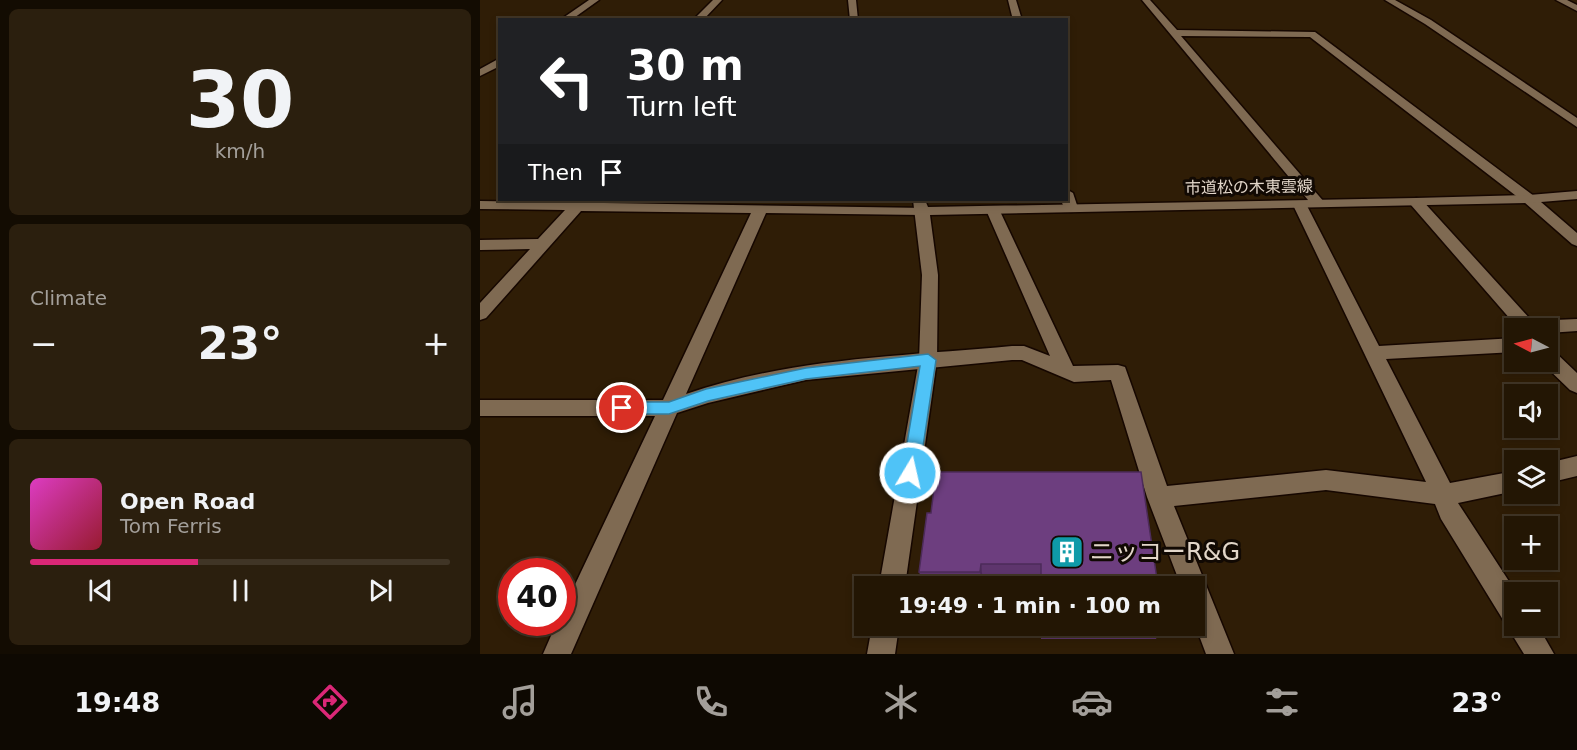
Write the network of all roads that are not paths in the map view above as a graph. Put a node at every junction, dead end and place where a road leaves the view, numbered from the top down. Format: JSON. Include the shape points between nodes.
{"nodes":[{"id":1,"x":595,"y":0,"type":"edge"},
{"id":2,"x":718,"y":0,"type":"edge"},
{"id":3,"x":852,"y":0,"type":"edge"},
{"id":4,"x":1012,"y":0,"type":"edge"},
{"id":5,"x":1146,"y":0,"type":"edge"},
{"id":6,"x":1389,"y":0,"type":"edge"},
{"id":7,"x":1560,"y":0,"type":"edge"},
{"id":8,"x":1577,"y":8,"type":"edge"},
{"id":9,"x":567,"y":18,"type":"edge"},
{"id":10,"x":699,"y":18,"type":"edge"},
{"id":11,"x":854,"y":18,"type":"edge"},
{"id":12,"x":1017,"y":18,"type":"edge"},
{"id":13,"x":1174,"y":33,"type":"junction"},
{"id":14,"x":498,"y":62,"type":"edge"},
{"id":15,"x":480,"y":73,"type":"edge"},
{"id":16,"x":1577,"y":123,"type":"edge"},
{"id":17,"x":1577,"y":195,"type":"edge"},
{"id":18,"x":1068,"y":199,"type":"edge"},
{"id":19,"x":1529,"y":199,"type":"junction"},
{"id":20,"x":1416,"y":202,"type":"junction"},
{"id":21,"x":491,"y":203,"type":"edge"},
{"id":22,"x":657,"y":203,"type":"edge"},
{"id":23,"x":1309,"y":204,"type":"junction"},
{"id":24,"x":920,"y":205,"type":"edge"},
{"id":25,"x":576,"y":207,"type":"junction"},
{"id":26,"x":1071,"y":208,"type":"junction"},
{"id":27,"x":760,"y":210,"type":"junction"},
{"id":28,"x":993,"y":210,"type":"junction"},
{"id":29,"x":1577,"y":242,"type":"edge"},
{"id":30,"x":542,"y":244,"type":"junction"},
{"id":31,"x":480,"y":245,"type":"edge"},
{"id":32,"x":480,"y":291,"type":"edge"},
{"id":33,"x":500,"y":291,"type":"junction"},
{"id":34,"x":480,"y":314,"type":"edge"},
{"id":35,"x":1519,"y":318,"type":"edge"},
{"id":36,"x":1577,"y":325,"type":"edge"},
{"id":37,"x":1558,"y":326,"type":"edge"},
{"id":38,"x":1504,"y":346,"type":"edge"},
{"id":39,"x":1372,"y":353,"type":"junction"},
{"id":40,"x":928,"y":360,"type":"junction"},
{"id":41,"x":1558,"y":367,"type":"edge"},
{"id":42,"x":1066,"y":371,"type":"junction"},
{"id":43,"x":1577,"y":385,"type":"edge"},
{"id":44,"x":480,"y":408,"type":"edge"},
{"id":45,"x":669,"y":408,"type":"junction"},
{"id":46,"x":1577,"y":466,"type":"edge"},
{"id":47,"x":1558,"y":471,"type":"edge"},
{"id":48,"x":1504,"y":483,"type":"edge"},
{"id":49,"x":1444,"y":495,"type":"junction"},
{"id":50,"x":1159,"y":497,"type":"junction"},
{"id":51,"x":894,"y":576,"type":"edge"},
{"id":52,"x":1504,"y":598,"type":"edge"},
{"id":53,"x":884,"y":636,"type":"edge"},
{"id":54,"x":1528,"y":636,"type":"edge"},
{"id":55,"x":557,"y":654,"type":"edge"},
{"id":56,"x":881,"y":654,"type":"edge"},
{"id":57,"x":1220,"y":654,"type":"edge"},
{"id":58,"x":1540,"y":654,"type":"edge"}],
"edges":[{"from":1,"to":9,"type":"street"},
{"from":2,"to":10,"type":"street"},
{"from":3,"to":11,"type":"street"},
{"from":4,"to":12,"type":"street"},
{"from":5,"to":13,"type":"street"},
{"from":6,"to":16,"type":"street"},
{"from":7,"to":8,"type":"street"},
{"from":13,"to":19,"type":"street","via":[[1312,34]]},
{"from":13,"to":23,"type":"street"},
{"from":14,"to":15,"type":"street"},
{"from":17,"to":19,"type":"street","name":"市道松の木東雲線"},
{"from":18,"to":26,"type":"street"},
{"from":19,"to":20,"type":"street","name":"市道松の木東雲線"},
{"from":19,"to":29,"type":"street"},
{"from":20,"to":23,"type":"street","name":"市道松の木東雲線"},
{"from":20,"to":35,"type":"street"},
{"from":21,"to":25,"type":"street","name":"市道松の木東雲線"},
{"from":22,"to":25,"type":"street","name":"市道松の木東雲線"},
{"from":22,"to":27,"type":"street","name":"市道松の木東雲線"},
{"from":23,"to":26,"type":"street","name":"市道松の木東雲線"},
{"from":23,"to":39,"type":"street"},
{"from":24,"to":27,"type":"street","name":"市道松の木東雲線"},
{"from":24,"to":28,"type":"street","name":"市道松の木東雲線"},
{"from":24,"to":40,"type":"street","via":[[930,275]]},
{"from":25,"to":30,"type":"street"},
{"from":26,"to":28,"type":"street","name":"市道松の木東雲線"},
{"from":27,"to":45,"type":"street"},
{"from":28,"to":42,"type":"street"},
{"from":30,"to":31,"type":"street"},
{"from":30,"to":33,"type":"street"},
{"from":32,"to":33,"type":"street"},
{"from":33,"to":34,"type":"street"},
{"from":36,"to":37,"type":"street"},
{"from":38,"to":39,"type":"street"},
{"from":39,"to":49,"type":"street"},
{"from":40,"to":42,"type":"street","via":[[1024,353]]},
{"from":40,"to":45,"type":"street","via":[[806,373],[706,395]]},
{"from":40,"to":51,"type":"street"},
{"from":41,"to":43,"type":"street"},
{"from":42,"to":50,"type":"street","via":[[1074,375],[1118,372]]},
{"from":44,"to":45,"type":"street"},
{"from":45,"to":55,"type":"street"},
{"from":46,"to":47,"type":"street"},
{"from":48,"to":49,"type":"street"},
{"from":49,"to":50,"type":"street","via":[[1326,480]]},
{"from":49,"to":52,"type":"street","via":[[1449,511]]},
{"from":50,"to":57,"type":"street"},
{"from":53,"to":56,"type":"street"},
{"from":54,"to":58,"type":"street"}]}
